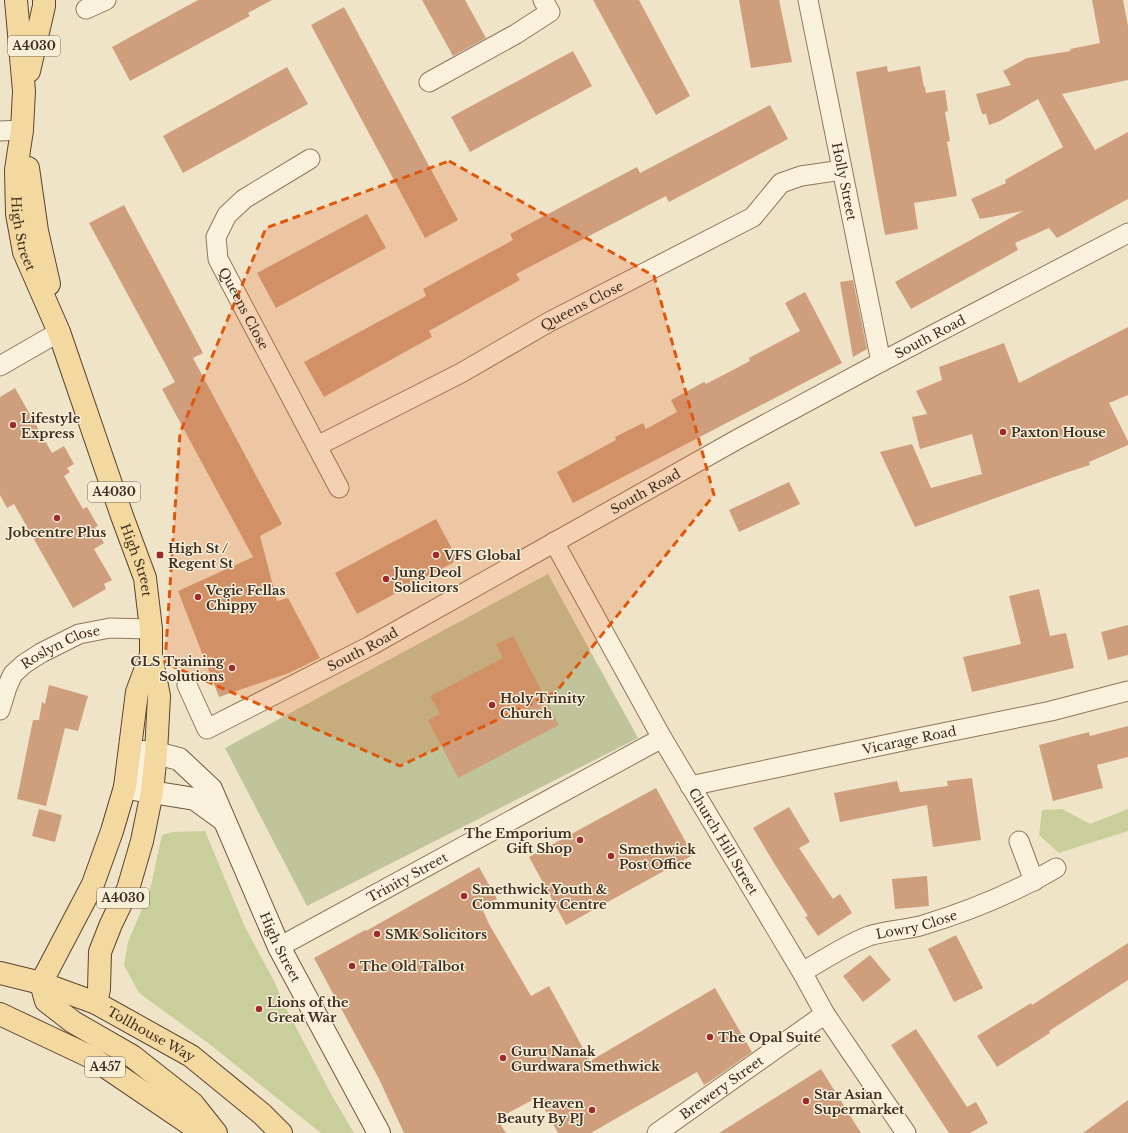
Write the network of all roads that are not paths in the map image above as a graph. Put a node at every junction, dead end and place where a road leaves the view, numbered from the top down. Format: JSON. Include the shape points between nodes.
{"nodes":[{"id":1,"x":16,"y":0,"type":"edge"},
{"id":2,"x":44,"y":0,"type":"edge"},
{"id":3,"x":106,"y":0,"type":"edge"},
{"id":4,"x":808,"y":0,"type":"edge"},
{"id":5,"x":546,"y":6,"type":"edge"},
{"id":6,"x":86,"y":9,"type":"dead end"},
{"id":7,"x":429,"y":82,"type":"dead end"},
{"id":8,"x":24,"y":91,"type":"junction"},
{"id":9,"x":22,"y":130,"type":"junction"},
{"id":10,"x":0,"y":131,"type":"edge"},
{"id":11,"x":309,"y":159,"type":"dead end"},
{"id":12,"x":842,"y":170,"type":"junction"},
{"id":13,"x":1128,"y":233,"type":"edge"},
{"id":14,"x":59,"y":332,"type":"junction"},
{"id":15,"x":881,"y":362,"type":"junction"},
{"id":16,"x":0,"y":366,"type":"edge"},
{"id":17,"x":317,"y":446,"type":"junction"},
{"id":18,"x":339,"y":488,"type":"dead end"},
{"id":19,"x":554,"y":542,"type":"junction"},
{"id":20,"x":151,"y":629,"type":"junction"},
{"id":21,"x":151,"y":655,"type":"junction"},
{"id":22,"x":187,"y":685,"type":"dead end"},
{"id":23,"x":1128,"y":691,"type":"edge"},
{"id":24,"x":0,"y":710,"type":"edge"},
{"id":25,"x":662,"y":738,"type":"junction"},
{"id":26,"x":156,"y":753,"type":"junction"},
{"id":27,"x":690,"y":786,"type":"junction"},
{"id":28,"x":125,"y":787,"type":"junction"},
{"id":29,"x":152,"y":792,"type":"junction"},
{"id":30,"x":224,"y":820,"type":"junction"},
{"id":31,"x":1019,"y":841,"type":"dead end"},
{"id":32,"x":1056,"y":868,"type":"dead end"},
{"id":33,"x":1034,"y":881,"type":"junction"},
{"id":34,"x":279,"y":946,"type":"junction"},
{"id":35,"x":802,"y":972,"type":"junction"},
{"id":36,"x":0,"y":973,"type":"edge"},
{"id":37,"x":41,"y":983,"type":"junction"},
{"id":38,"x":96,"y":1003,"type":"junction"},
{"id":39,"x":0,"y":1014,"type":"edge"},
{"id":40,"x":825,"y":1014,"type":"junction"},
{"id":41,"x":191,"y":1056,"type":"junction"},
{"id":42,"x":203,"y":1133,"type":"edge"},
{"id":43,"x":216,"y":1133,"type":"edge"},
{"id":44,"x":260,"y":1133,"type":"edge"},
{"id":45,"x":281,"y":1133,"type":"edge"},
{"id":46,"x":379,"y":1133,"type":"edge"},
{"id":47,"x":657,"y":1133,"type":"edge"},
{"id":48,"x":906,"y":1133,"type":"edge"}],
"edges":[{"from":1,"to":8,"type":"main road","name":"High Street","number":"A4030"},
{"from":2,"to":8,"type":"main road","name":"High Street","number":"A4030"},
{"from":3,"to":6,"type":"street"},
{"from":4,"to":12,"type":"street","name":"Holly Street"},
{"from":5,"to":7,"type":"street","via":[[516,34]]},
{"from":8,"to":9,"type":"main road","name":"High Street","number":"A4030"},
{"from":9,"to":10,"type":"street"},
{"from":9,"to":14,"type":"main road","name":"High Street","number":"A4030","via":[[37,231]]},
{"from":11,"to":17,"type":"street","name":"Queens Close","via":[[244,199],[227,215],[216,237],[218,259]]},
{"from":12,"to":15,"type":"street","name":"Holly Street"},
{"from":12,"to":17,"type":"street","name":"Queens Close","via":[[801,176],[781,183],[753,217]]},
{"from":13,"to":15,"type":"street","name":"South Road"},
{"from":14,"to":16,"type":"street"},
{"from":14,"to":20,"type":"main road","name":"High Street","number":"A4030","via":[[145,578]]},
{"from":15,"to":19,"type":"street","name":"South Road"},
{"from":17,"to":18,"type":"street","name":"Queens Close"},
{"from":19,"to":22,"type":"street","name":"South Road","via":[[370,646],[207,729]]},
{"from":19,"to":25,"type":"street","name":"Church Hill Street"},
{"from":20,"to":21,"type":"main road","name":"High Street","number":"A4030"},
{"from":20,"to":24,"type":"street","name":"Roslyn Close","via":[[110,628],[79,634],[42,653],[13,674]]},
{"from":21,"to":26,"type":"main road","name":"High Street","number":"A4030","via":[[159,696]]},
{"from":21,"to":28,"type":"main road","name":"High Street","number":"A4030","via":[[137,692]]},
{"from":23,"to":27,"type":"street","name":"Vicarage Road","via":[[1051,712]]},
{"from":25,"to":27,"type":"street","name":"Church Hill Street"},
{"from":25,"to":34,"type":"street","name":"Trinity Street"},
{"from":26,"to":28,"type":"main road","name":"High Street","via":[[143,752],[140,770]]},
{"from":26,"to":29,"type":"main road","name":"High Street","number":"A4030"},
{"from":26,"to":30,"type":"main road","name":"High Street","via":[[179,759],[211,789]]},
{"from":27,"to":35,"type":"street","name":"Church Hill Street"},
{"from":28,"to":29,"type":"main road"},
{"from":28,"to":37,"type":"main road","name":"High Street","number":"A4030","via":[[93,884]]},
{"from":29,"to":30,"type":"main road","via":[[195,799]]},
{"from":29,"to":38,"type":"main road","name":"High Street","number":"A4030","via":[[142,841],[128,889],[100,952]]},
{"from":30,"to":34,"type":"main road","name":"High Street"},
{"from":31,"to":33,"type":"street"},
{"from":32,"to":33,"type":"street","name":"Lowry Close"},
{"from":33,"to":35,"type":"street","name":"Lowry Close","via":[[975,908],[919,926],[870,936]]},
{"from":34,"to":46,"type":"main road","name":"High Street"},
{"from":35,"to":40,"type":"street","name":"Church Hill Street"},
{"from":36,"to":37,"type":"main road","name":"Tollhouse Way"},
{"from":37,"to":38,"type":"main road","name":"Tollhouse Way"},
{"from":37,"to":43,"type":"main road","via":[[46,1001],[73,1022],[132,1056],[193,1104]]},
{"from":38,"to":41,"type":"main road","name":"Tollhouse Way"},
{"from":39,"to":42,"type":"main road","number":"A457","via":[[91,1057]]},
{"from":40,"to":47,"type":"street","name":"Brewery Street"},
{"from":40,"to":48,"type":"street","name":"Church Hill Street"},
{"from":41,"to":44,"type":"main road"},
{"from":41,"to":45,"type":"main road","name":"Tollhouse Way","via":[[262,1114]]}]}
